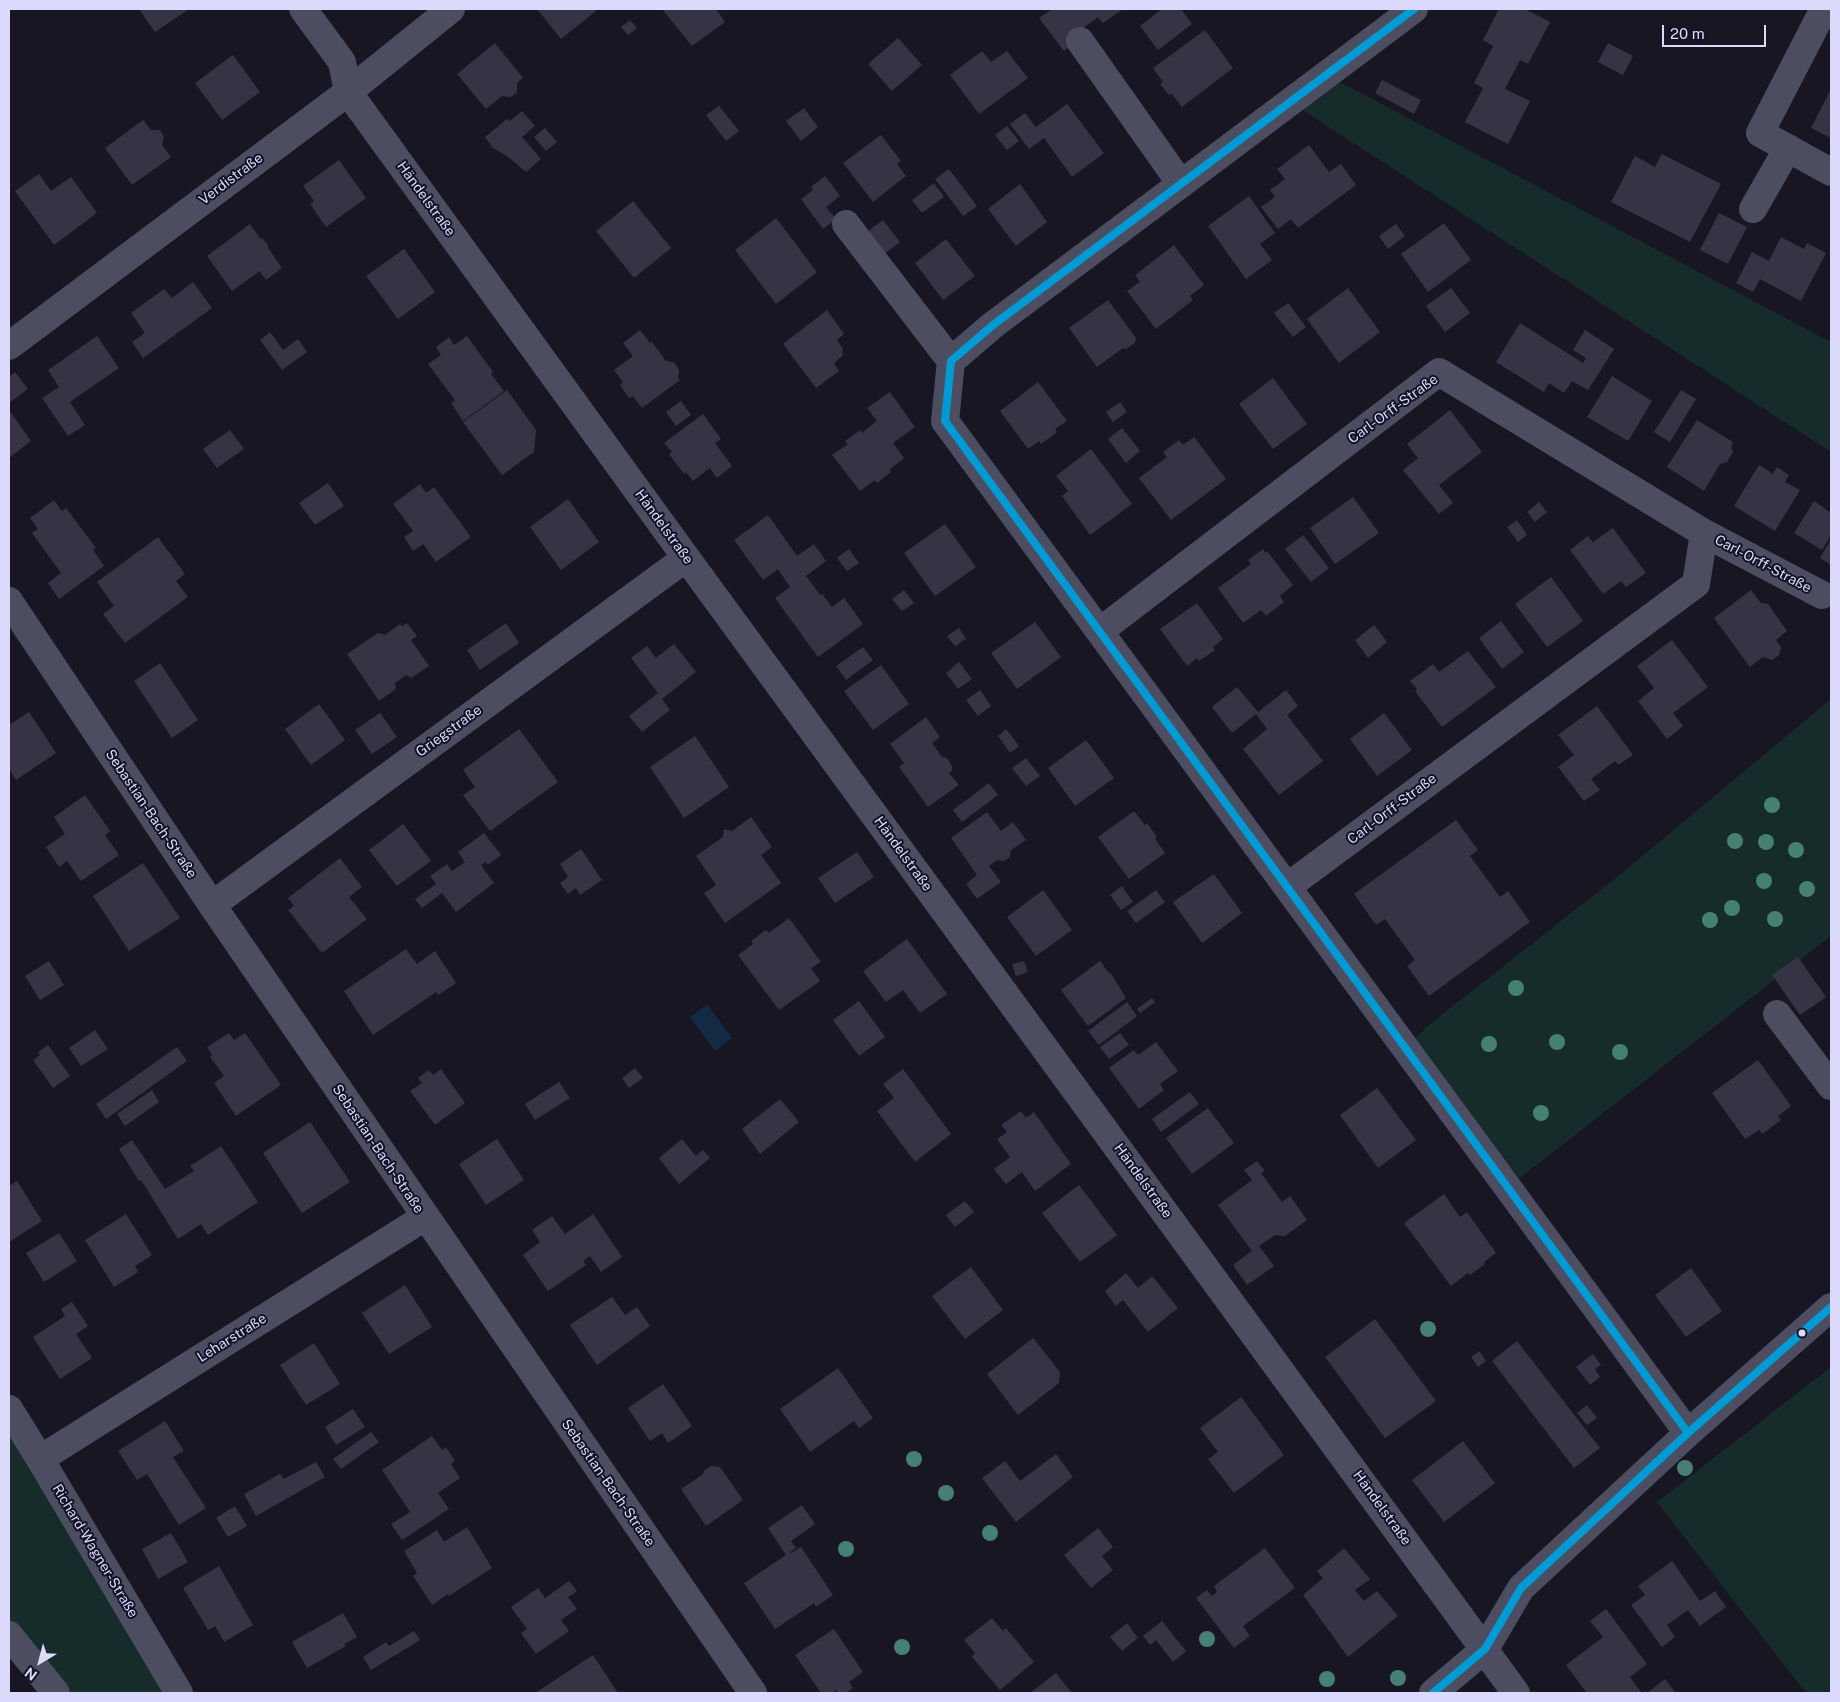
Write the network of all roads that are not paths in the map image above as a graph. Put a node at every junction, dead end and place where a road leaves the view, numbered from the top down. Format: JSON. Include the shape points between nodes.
{"nodes":[{"id":1,"x":303,"y":9,"type":"edge"},
{"id":2,"x":451,"y":9,"type":"edge"},
{"id":3,"x":1414,"y":9,"type":"edge"},
{"id":4,"x":1824,"y":9,"type":"edge"},
{"id":5,"x":1080,"y":42,"type":"dead end"},
{"id":6,"x":348,"y":92,"type":"junction"},
{"id":7,"x":1788,"y":148,"type":"junction"},
{"id":8,"x":1831,"y":172,"type":"edge"},
{"id":9,"x":1181,"y":184,"type":"junction"},
{"id":10,"x":1753,"y":210,"type":"dead end"},
{"id":11,"x":846,"y":224,"type":"dead end"},
{"id":12,"x":9,"y":346,"type":"edge"},
{"id":13,"x":951,"y":361,"type":"junction"},
{"id":14,"x":1704,"y":532,"type":"junction"},
{"id":15,"x":686,"y":558,"type":"junction"},
{"id":16,"x":1822,"y":595,"type":"dead end"},
{"id":17,"x":9,"y":601,"type":"edge"},
{"id":18,"x":1100,"y":631,"type":"junction"},
{"id":19,"x":1287,"y":887,"type":"junction"},
{"id":20,"x":212,"y":905,"type":"junction"},
{"id":21,"x":1777,"y":1014,"type":"dead end"},
{"id":22,"x":1824,"y":1077,"type":"edge"},
{"id":23,"x":424,"y":1217,"type":"junction"},
{"id":24,"x":1831,"y":1308,"type":"edge"},
{"id":25,"x":9,"y":1409,"type":"edge"},
{"id":26,"x":1688,"y":1433,"type":"junction"},
{"id":27,"x":40,"y":1459,"type":"junction"},
{"id":28,"x":9,"y":1635,"type":"edge"},
{"id":29,"x":1485,"y":1649,"type":"junction"},
{"id":30,"x":56,"y":1693,"type":"edge"},
{"id":31,"x":179,"y":1693,"type":"edge"},
{"id":32,"x":753,"y":1693,"type":"edge"},
{"id":33,"x":1433,"y":1693,"type":"edge"},
{"id":34,"x":1516,"y":1693,"type":"edge"}],
"edges":[{"from":1,"to":6,"type":"street","name":"Händelstraße","via":[[342,62]]},
{"from":2,"to":6,"type":"street","name":"Verdistraße"},
{"from":3,"to":9,"type":"street"},
{"from":4,"to":7,"type":"street","via":[[1760,133]]},
{"from":5,"to":9,"type":"street"},
{"from":6,"to":12,"type":"street","name":"Verdistraße"},
{"from":6,"to":15,"type":"street","name":"Händelstraße"},
{"from":7,"to":8,"type":"street"},
{"from":7,"to":10,"type":"street"},
{"from":9,"to":13,"type":"street","via":[[993,325]]},
{"from":11,"to":13,"type":"street"},
{"from":13,"to":18,"type":"street","via":[[945,421]]},
{"from":14,"to":16,"type":"street","name":"Carl-Orff-Straße"},
{"from":14,"to":18,"type":"street","name":"Carl-Orff-Straße","via":[[1439,372]]},
{"from":14,"to":19,"type":"street","name":"Carl-Orff-Straße","via":[[1696,584]]},
{"from":15,"to":20,"type":"street","name":"Griegstraße"},
{"from":15,"to":29,"type":"street","name":"Händelstraße"},
{"from":17,"to":20,"type":"street","name":"Sebastian-Bach-Straße"},
{"from":18,"to":19,"type":"street"},
{"from":19,"to":26,"type":"street"},
{"from":20,"to":23,"type":"street","name":"Sebastian-Bach-Straße"},
{"from":21,"to":22,"type":"street"},
{"from":23,"to":27,"type":"street","name":"Leharstraße"},
{"from":23,"to":32,"type":"street","name":"Sebastian-Bach-Straße"},
{"from":24,"to":26,"type":"street"},
{"from":25,"to":27,"type":"street","name":"Richard-Wagner-Straße"},
{"from":26,"to":29,"type":"street","via":[[1521,1588]]},
{"from":27,"to":31,"type":"street","name":"Richard-Wagner-Straße"},
{"from":28,"to":30,"type":"street"},
{"from":29,"to":33,"type":"street"},
{"from":29,"to":34,"type":"street","name":"Händelstraße"}]}
